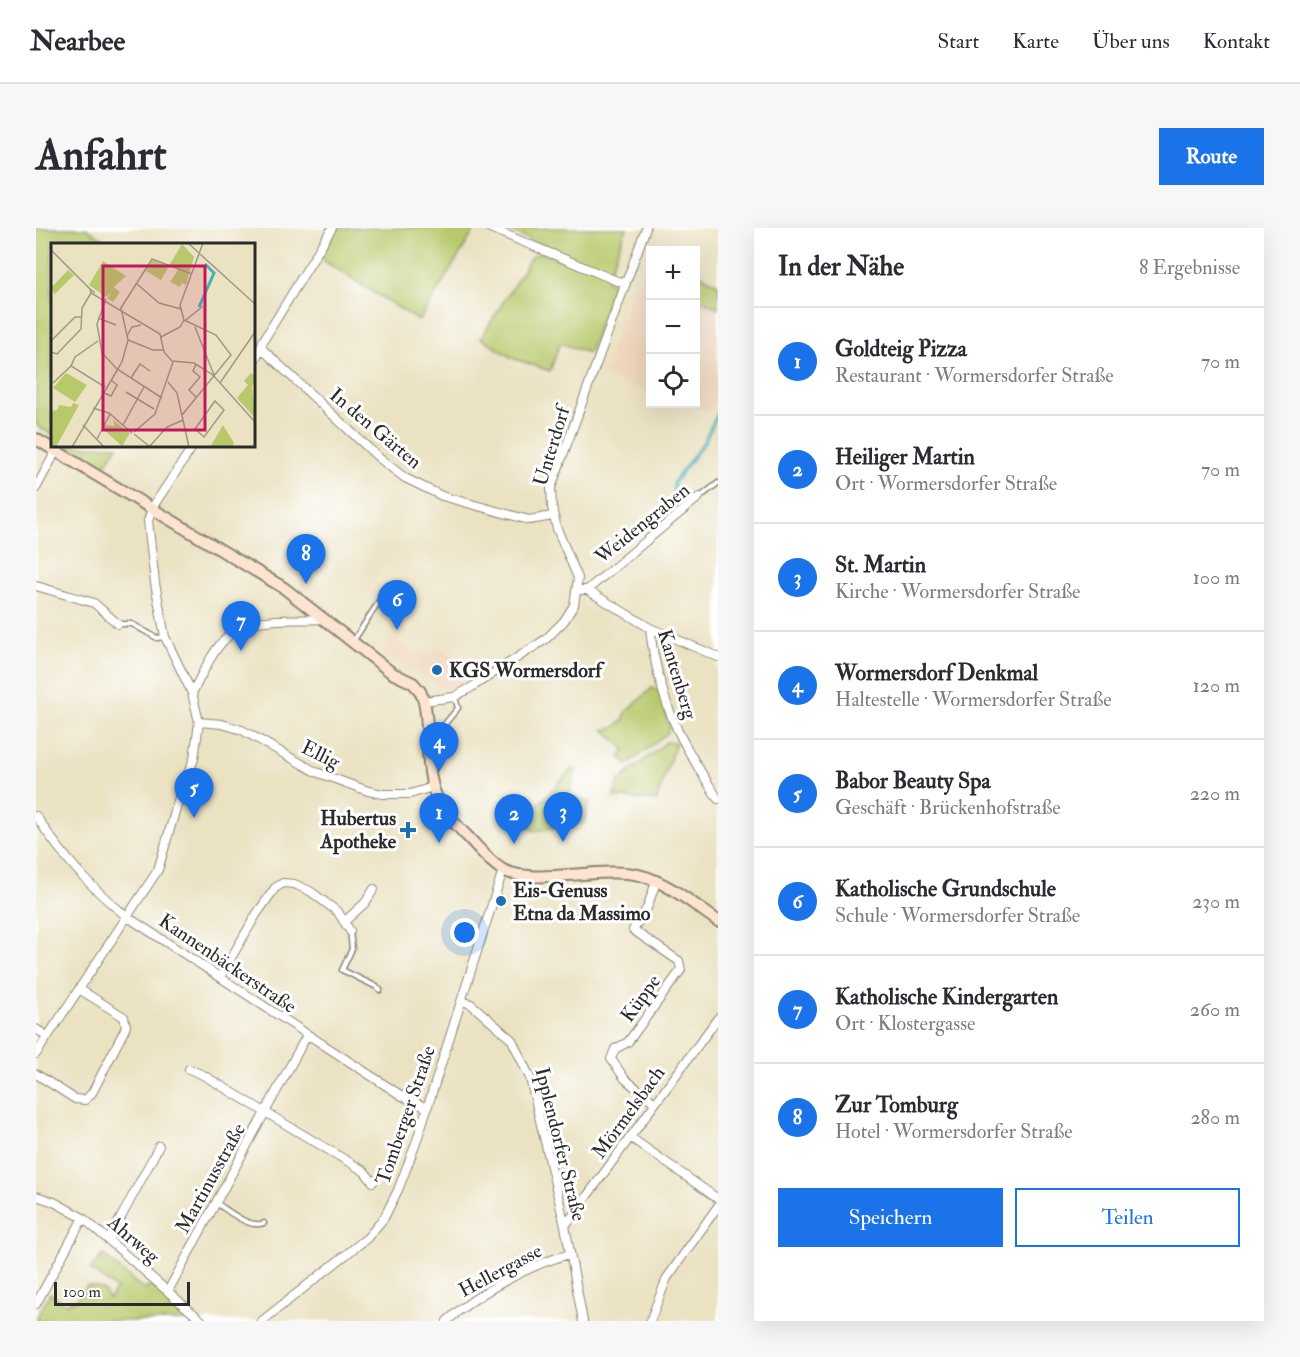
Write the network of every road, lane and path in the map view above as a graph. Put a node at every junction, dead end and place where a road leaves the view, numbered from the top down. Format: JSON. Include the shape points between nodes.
{"nodes":[{"id":1,"x":332,"y":228,"type":"edge"},
{"id":2,"x":490,"y":228,"type":"edge"},
{"id":3,"x":646,"y":228,"type":"edge"},
{"id":4,"x":626,"y":282,"type":"junction"},
{"id":5,"x":261,"y":348,"type":"junction"},
{"id":6,"x":255,"y":359,"type":"edge"},
{"id":7,"x":36,"y":439,"type":"edge"},
{"id":8,"x":192,"y":447,"type":"edge"},
{"id":9,"x":56,"y":451,"type":"junction"},
{"id":10,"x":718,"y":483,"type":"edge"},
{"id":11,"x":36,"y":488,"type":"edge"},
{"id":12,"x":699,"y":497,"type":"joint"},
{"id":13,"x":152,"y":508,"type":"junction"},
{"id":14,"x":554,"y":516,"type":"junction"},
{"id":15,"x":36,"y":586,"type":"edge"},
{"id":16,"x":389,"y":586,"type":"dead end"},
{"id":17,"x":578,"y":590,"type":"junction"},
{"id":18,"x":587,"y":590,"type":"junction"},
{"id":19,"x":323,"y":620,"type":"junction"},
{"id":20,"x":118,"y":624,"type":"joint"},
{"id":21,"x":650,"y":628,"type":"junction"},
{"id":22,"x":165,"y":637,"type":"junction"},
{"id":23,"x":352,"y":643,"type":"junction"},
{"id":24,"x":718,"y":657,"type":"edge"},
{"id":25,"x":192,"y":693,"type":"junction"},
{"id":26,"x":454,"y":697,"type":"junction"},
{"id":27,"x":424,"y":701,"type":"junction"},
{"id":28,"x":200,"y":722,"type":"junction"},
{"id":29,"x":433,"y":735,"type":"dead end"},
{"id":30,"x":433,"y":787,"type":"junction"},
{"id":31,"x":718,"y":799,"type":"edge"},
{"id":32,"x":36,"y":816,"type":"edge"},
{"id":33,"x":503,"y":870,"type":"junction"},
{"id":34,"x":656,"y":882,"type":"junction"},
{"id":35,"x":374,"y":889,"type":"dead end"},
{"id":36,"x":126,"y":916,"type":"junction"},
{"id":37,"x":718,"y":921,"type":"edge"},
{"id":38,"x":344,"y":922,"type":"junction"},
{"id":39,"x":350,"y":931,"type":"joint"},
{"id":40,"x":220,"y":977,"type":"junction"},
{"id":41,"x":79,"y":989,"type":"junction"},
{"id":42,"x":380,"y":990,"type":"dead end"},
{"id":43,"x":462,"y":1001,"type":"junction"},
{"id":44,"x":718,"y":1018,"type":"edge"},
{"id":45,"x":36,"y":1029,"type":"edge"},
{"id":46,"x":307,"y":1035,"type":"junction"},
{"id":47,"x":47,"y":1036,"type":"junction"},
{"id":48,"x":36,"y":1054,"type":"edge"},
{"id":49,"x":189,"y":1069,"type":"dead end"},
{"id":50,"x":36,"y":1074,"type":"edge"},
{"id":51,"x":655,"y":1103,"type":"junction"},
{"id":52,"x":427,"y":1108,"type":"junction"},
{"id":53,"x":264,"y":1113,"type":"junction"},
{"id":54,"x":630,"y":1137,"type":"junction"},
{"id":55,"x":159,"y":1146,"type":"dead end"},
{"id":56,"x":373,"y":1182,"type":"dead end"},
{"id":57,"x":36,"y":1196,"type":"edge"},
{"id":58,"x":718,"y":1198,"type":"edge"},
{"id":59,"x":216,"y":1203,"type":"junction"},
{"id":60,"x":718,"y":1206,"type":"edge"},
{"id":61,"x":83,"y":1218,"type":"junction"},
{"id":62,"x":264,"y":1223,"type":"dead end"},
{"id":63,"x":565,"y":1226,"type":"junction"},
{"id":64,"x":109,"y":1240,"type":"junction"},
{"id":65,"x":570,"y":1254,"type":"junction"},
{"id":66,"x":168,"y":1291,"type":"junction"},
{"id":67,"x":36,"y":1304,"type":"edge"},
{"id":68,"x":648,"y":1320,"type":"edge"},
{"id":69,"x":202,"y":1321,"type":"edge"},
{"id":70,"x":262,"y":1321,"type":"edge"},
{"id":71,"x":447,"y":1321,"type":"edge"},
{"id":72,"x":583,"y":1321,"type":"edge"}],
"edges":[{"from":1,"to":5,"type":"street"},
{"from":2,"to":4,"type":"street"},
{"from":3,"to":4,"type":"street","name":"Unterdorf"},
{"from":4,"to":14,"type":"street","name":"Unterdorf","via":[[557,468],[551,488]]},
{"from":5,"to":6,"type":"street"},
{"from":5,"to":14,"type":"street","name":"In den Gärten","via":[[405,478],[442,496],[529,519]]},
{"from":7,"to":9,"type":"main road"},
{"from":8,"to":13,"type":"street"},
{"from":9,"to":11,"type":"street"},
{"from":9,"to":13,"type":"main road"},
{"from":10,"to":12,"type":"lane","name":"Weidengraben"},
{"from":12,"to":18,"type":"street","name":"Weidengraben"},
{"from":13,"to":19,"type":"main road","via":[[284,588]]},
{"from":13,"to":22,"type":"street","via":[[148,521]]},
{"from":14,"to":17,"type":"street","name":"Unterdorf","via":[[576,571]]},
{"from":15,"to":20,"type":"street","via":[[94,603]]},
{"from":16,"to":23,"type":"lane"},
{"from":17,"to":18,"type":"street"},
{"from":17,"to":26,"type":"street","via":[[564,621],[546,639]]},
{"from":18,"to":21,"type":"street","name":"Kantenberg"},
{"from":19,"to":23,"type":"main road"},
{"from":19,"to":25,"type":"street","via":[[270,620],[233,632],[221,644]]},
{"from":20,"to":22,"type":"lane","via":[[132,624],[157,638]]},
{"from":21,"to":24,"type":"street"},
{"from":21,"to":31,"type":"street","name":"Kantenberg","via":[[677,730]]},
{"from":22,"to":25,"type":"street"},
{"from":23,"to":27,"type":"main road","via":[[392,673],[413,683]]},
{"from":25,"to":28,"type":"street"},
{"from":26,"to":27,"type":"street"},
{"from":26,"to":29,"type":"lane","via":[[458,708]]},
{"from":27,"to":30,"type":"main road"},
{"from":28,"to":30,"type":"street","name":"Ellig","via":[[242,730],[316,772],[375,793],[410,794]]},
{"from":28,"to":36,"type":"street","via":[[194,759],[158,870]]},
{"from":30,"to":33,"type":"main road","via":[[454,823]]},
{"from":32,"to":36,"type":"street","name":"Kannenbäckerstraße","via":[[65,858],[95,891]]},
{"from":33,"to":34,"type":"main road","via":[[544,876],[614,871]]},
{"from":33,"to":43,"type":"street","name":"Tomberger Straße"},
{"from":34,"to":37,"type":"main road"},
{"from":34,"to":51,"type":"street","name":"Küppe","via":[[647,908],[633,930],[679,961],[681,970],[611,1059],[625,1078]]},
{"from":35,"to":38,"type":"street"},
{"from":36,"to":40,"type":"street","name":"Kannenbäckerstraße"},
{"from":36,"to":41,"type":"street"},
{"from":38,"to":39,"type":"street"},
{"from":38,"to":40,"type":"street","via":[[338,912],[310,891],[284,883],[275,888],[256,915]]},
{"from":39,"to":42,"type":"lane","via":[[352,949],[342,970]]},
{"from":40,"to":46,"type":"street","name":"Kannenbäckerstraße"},
{"from":41,"to":47,"type":"street"},
{"from":41,"to":50,"type":"street","via":[[120,1014],[126,1021],[124,1030],[85,1100],[75,1099]]},
{"from":43,"to":52,"type":"street","name":"Tomberger Straße"},
{"from":43,"to":63,"type":"street","name":"Ipplendorfer Straße","via":[[484,1014],[519,1051],[535,1094]]},
{"from":44,"to":51,"type":"street","name":"Mörmelsbach"},
{"from":45,"to":47,"type":"street"},
{"from":46,"to":52,"type":"street","name":"Kannenbäckerstraße"},
{"from":46,"to":53,"type":"street","name":"Martinusstraße"},
{"from":47,"to":48,"type":"street"},
{"from":49,"to":53,"type":"street","name":"Martinusstraße"},
{"from":51,"to":54,"type":"street","name":"Mörmelsbach"},
{"from":52,"to":70,"type":"street","name":"Tomberger Straße","via":[[384,1218],[366,1238]]},
{"from":53,"to":56,"type":"street","name":"Martinusstraße","via":[[364,1171]]},
{"from":53,"to":59,"type":"street","name":"Martinusstraße"},
{"from":54,"to":58,"type":"street"},
{"from":54,"to":63,"type":"street","name":"Mörmelsbach"},
{"from":55,"to":64,"type":"street"},
{"from":57,"to":61,"type":"street","name":"Ahrweg"},
{"from":59,"to":62,"type":"lane","via":[[250,1223]]},
{"from":59,"to":66,"type":"street","name":"Martinusstraße"},
{"from":60,"to":68,"type":"street","via":[[667,1278]]},
{"from":61,"to":64,"type":"street","name":"Ahrweg"},
{"from":61,"to":67,"type":"street"},
{"from":63,"to":65,"type":"street","name":"Ipplendorfer Straße"},
{"from":64,"to":66,"type":"street","name":"Ahrweg"},
{"from":65,"to":71,"type":"street","name":"Hellergasse","via":[[527,1269],[463,1306]]},
{"from":65,"to":72,"type":"street","name":"Ipplendorfer Straße"},
{"from":66,"to":69,"type":"street","name":"Ahrweg"}]}
